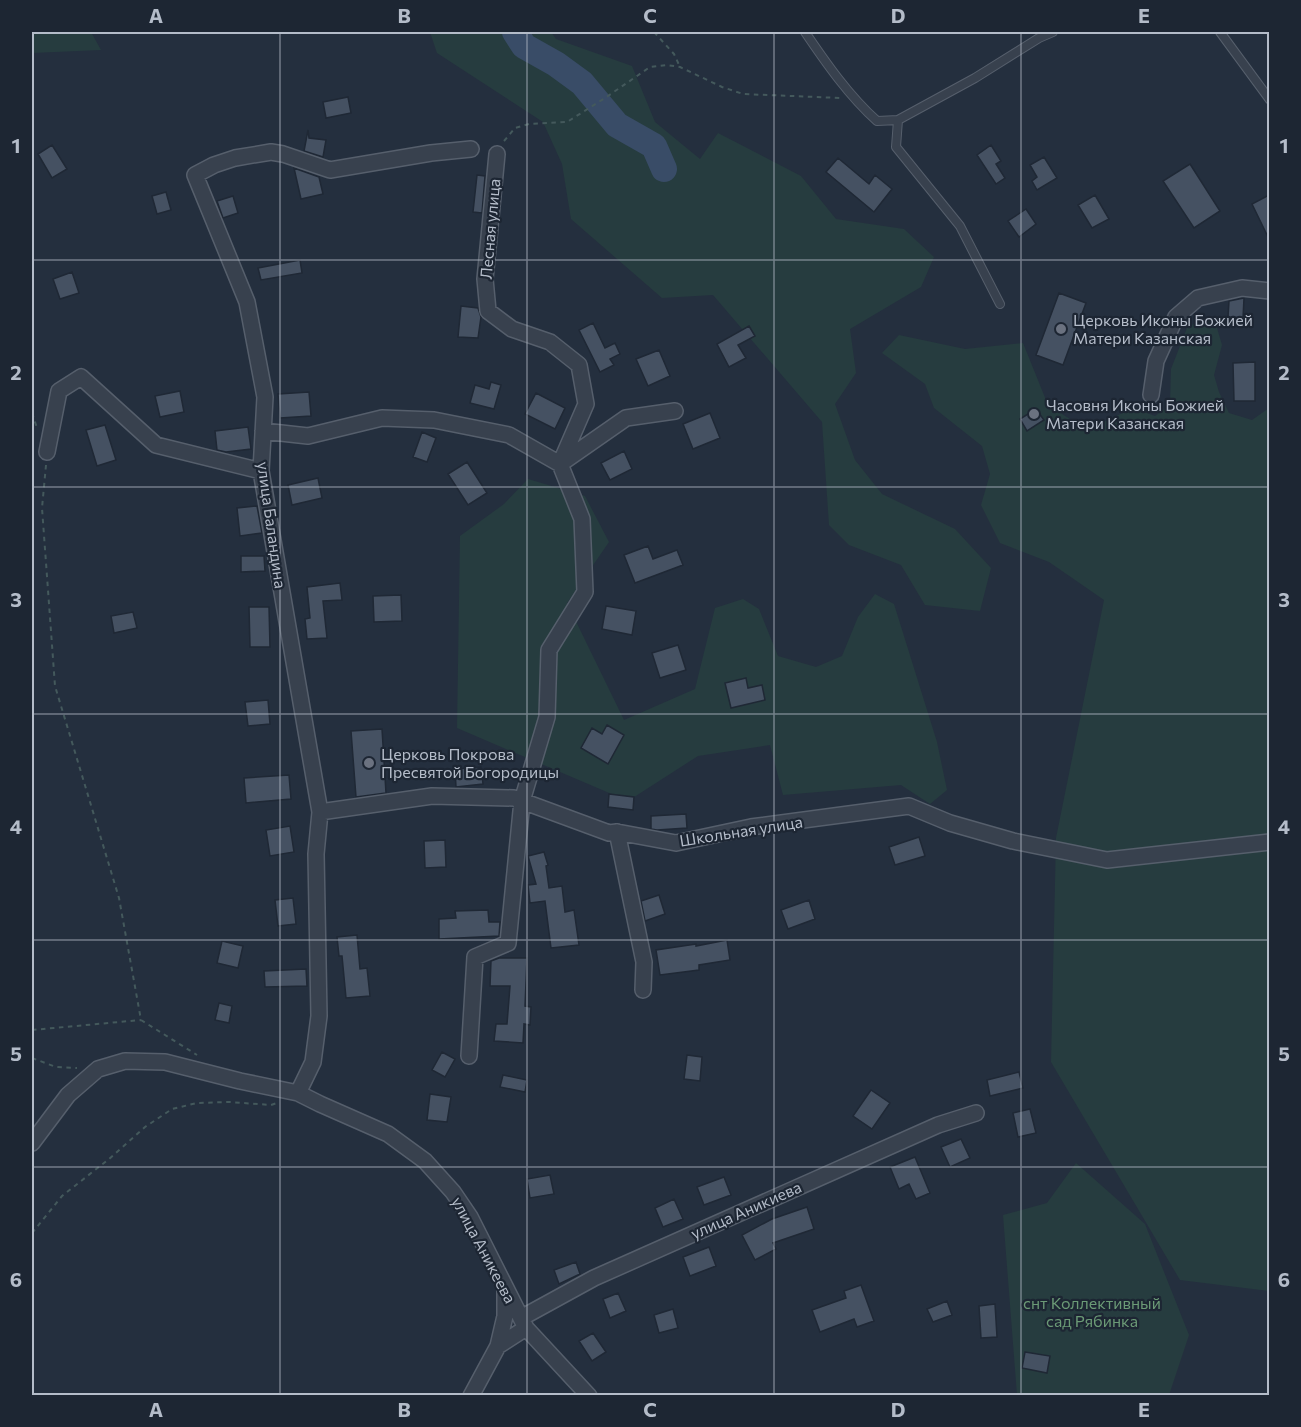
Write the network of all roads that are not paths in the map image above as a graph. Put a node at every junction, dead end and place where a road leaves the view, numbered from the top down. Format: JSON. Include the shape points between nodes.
{"nodes":[{"id":1,"x":805,"y":32,"type":"edge"},
{"id":2,"x":1053,"y":32,"type":"edge"},
{"id":3,"x":1220,"y":32,"type":"edge"},
{"id":4,"x":1269,"y":100,"type":"edge"},
{"id":5,"x":898,"y":120,"type":"junction"},
{"id":6,"x":471,"y":149,"type":"dead end"},
{"id":7,"x":496,"y":154,"type":"road end"},
{"id":8,"x":1269,"y":291,"type":"edge"},
{"id":9,"x":1000,"y":304,"type":"dead end"},
{"id":10,"x":1151,"y":395,"type":"dead end"},
{"id":11,"x":675,"y":411,"type":"dead end"},
{"id":12,"x":263,"y":431,"type":"junction"},
{"id":13,"x":47,"y":452,"type":"road end"},
{"id":14,"x":560,"y":464,"type":"junction"},
{"id":15,"x":261,"y":471,"type":"junction"},
{"id":16,"x":522,"y":801,"type":"junction"},
{"id":17,"x":320,"y":812,"type":"junction"},
{"id":18,"x":617,"y":832,"type":"junction"},
{"id":19,"x":1269,"y":842,"type":"edge"},
{"id":20,"x":643,"y":990,"type":"dead end"},
{"id":21,"x":469,"y":1056,"type":"dead end"},
{"id":22,"x":298,"y":1092,"type":"junction"},
{"id":23,"x":976,"y":1113,"type":"dead end"},
{"id":24,"x":32,"y":1143,"type":"edge"},
{"id":25,"x":505,"y":1288,"type":"junction"},
{"id":26,"x":524,"y":1323,"type":"junction"},
{"id":27,"x":498,"y":1346,"type":"junction"},
{"id":28,"x":471,"y":1395,"type":"edge"},
{"id":29,"x":589,"y":1395,"type":"edge"}],
"edges":[{"from":1,"to":5,"type":"lane","via":[[863,108],[877,121]]},
{"from":2,"to":5,"type":"lane"},
{"from":3,"to":4,"type":"lane"},
{"from":5,"to":9,"type":"lane","via":[[896,147],[960,226]]},
{"from":6,"to":12,"type":"street","name":"улица Баландина","via":[[330,170],[271,152],[235,158],[195,175],[247,302],[265,397]]},
{"from":7,"to":14,"type":"street","name":"Лесная улица","via":[[484,279],[488,311],[512,329],[550,342],[579,364],[586,404]]},
{"from":8,"to":10,"type":"street","via":[[1242,288],[1198,298],[1176,317],[1156,361]]},
{"from":11,"to":14,"type":"street","via":[[626,418]]},
{"from":12,"to":14,"type":"street","via":[[308,436],[382,418],[434,420],[509,435]]},
{"from":12,"to":15,"type":"street","name":"улица Баландина"},
{"from":13,"to":15,"type":"street","via":[[59,391],[81,377],[156,445]]},
{"from":14,"to":16,"type":"street","via":[[582,519],[585,592],[549,650],[547,717]]},
{"from":15,"to":17,"type":"street","name":"улица Баландина"},
{"from":16,"to":17,"type":"street","name":"Школьная улица","via":[[432,796]]},
{"from":16,"to":18,"type":"street","name":"Школьная улица","via":[[609,833]]},
{"from":16,"to":21,"type":"street","via":[[508,943],[475,957]]},
{"from":17,"to":22,"type":"street","name":"улица Баландина","via":[[316,854],[319,1016],[313,1062]]},
{"from":18,"to":19,"type":"street","name":"Школьная улица","via":[[676,843],[752,827],[909,806],[950,823],[1013,841],[1107,860]]},
{"from":18,"to":20,"type":"street","via":[[644,962]]},
{"from":22,"to":24,"type":"street","name":"улица Аникеева","via":[[240,1082],[165,1062],[125,1061],[98,1069],[68,1095]]},
{"from":22,"to":25,"type":"street","name":"улица Аникеева","via":[[388,1134],[425,1161],[470,1217]]},
{"from":23,"to":26,"type":"street","name":"улица Аникиева","via":[[938,1125],[594,1278]]},
{"from":25,"to":26,"type":"street","name":"улица Аникеева"},
{"from":25,"to":27,"type":"street","via":[[505,1316]]},
{"from":26,"to":27,"type":"street","name":"улица Аникиева"},
{"from":26,"to":29,"type":"street","name":"улица Аникеева"},
{"from":27,"to":28,"type":"street"}]}
